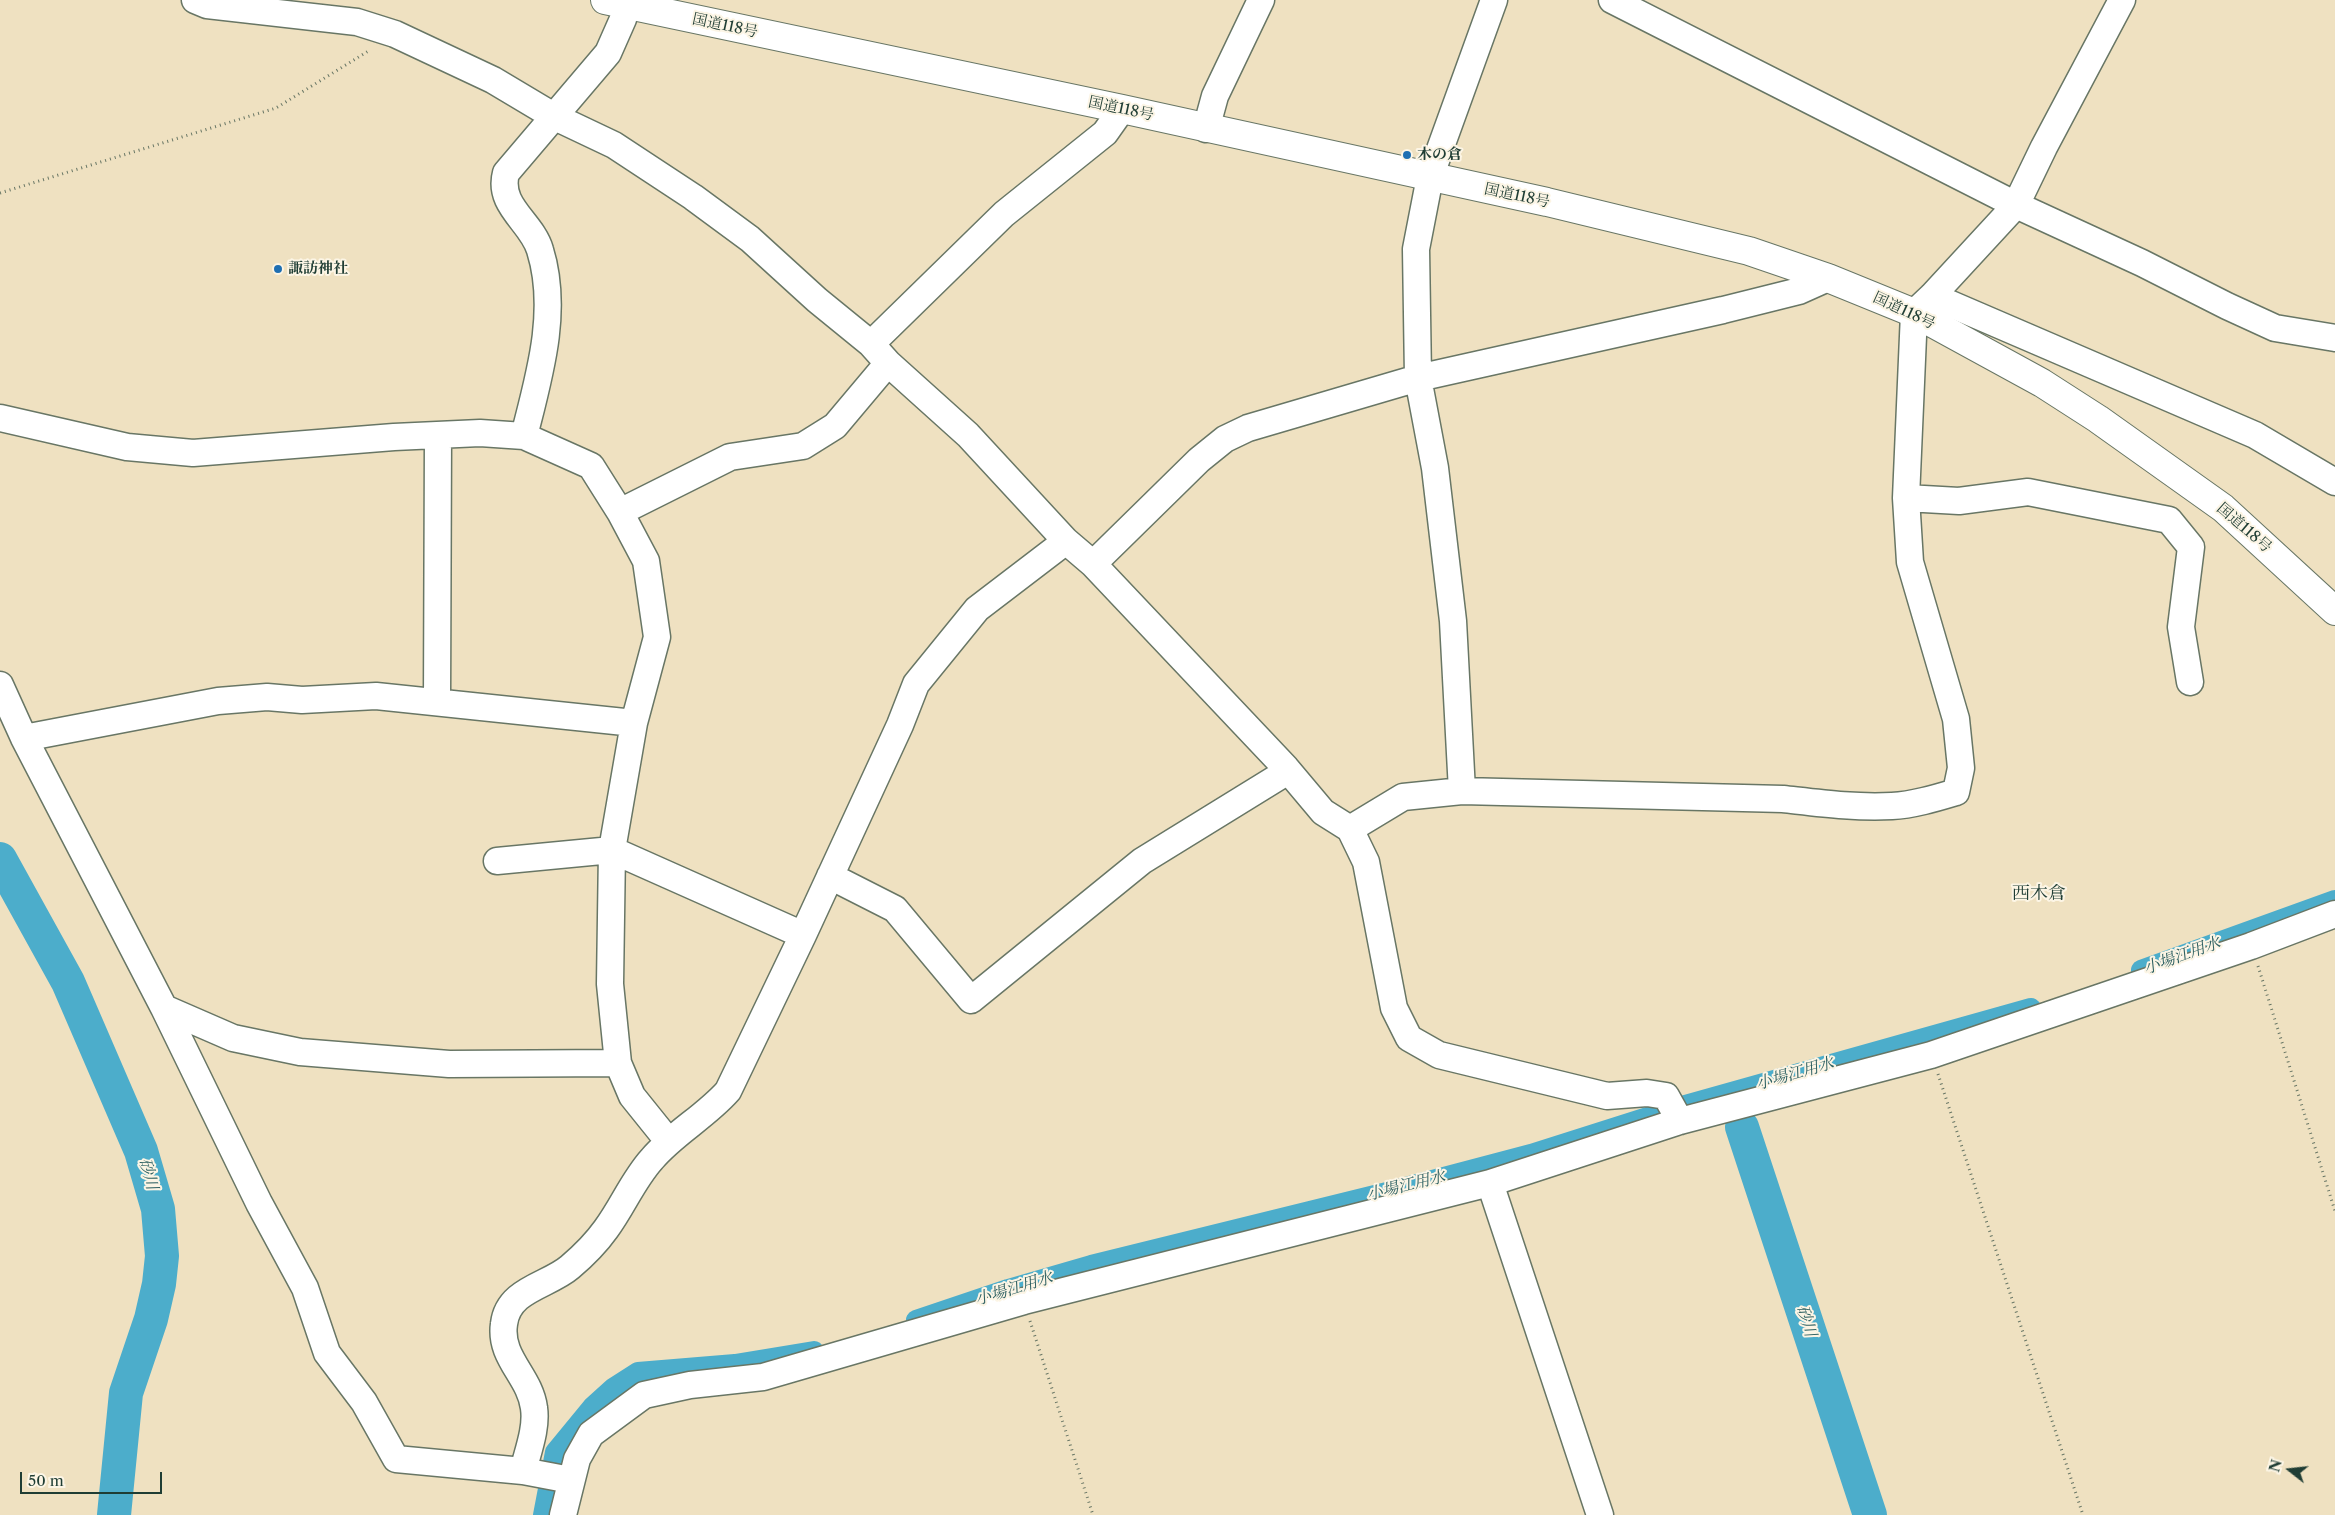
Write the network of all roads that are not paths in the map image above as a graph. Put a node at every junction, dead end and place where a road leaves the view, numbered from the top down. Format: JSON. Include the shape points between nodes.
{"nodes":[{"id":1,"x":195,"y":0,"type":"edge"},
{"id":2,"x":1261,"y":0,"type":"edge"},
{"id":3,"x":1494,"y":0,"type":"edge"},
{"id":4,"x":1612,"y":0,"type":"edge"},
{"id":5,"x":2122,"y":0,"type":"edge"},
{"id":6,"x":616,"y":3,"type":"edge"},
{"id":7,"x":1122,"y":109,"type":"junction"},
{"id":8,"x":555,"y":117,"type":"junction"},
{"id":9,"x":1206,"y":129,"type":"junction"},
{"id":10,"x":1430,"y":177,"type":"junction"},
{"id":11,"x":2016,"y":205,"type":"junction"},
{"id":12,"x":1828,"y":278,"type":"junction"},
{"id":13,"x":1923,"y":304,"type":"junction"},
{"id":14,"x":2335,"y":338,"type":"edge"},
{"id":15,"x":880,"y":353,"type":"junction"},
{"id":16,"x":1418,"y":378,"type":"junction"},
{"id":17,"x":0,"y":418,"type":"edge"},
{"id":18,"x":438,"y":435,"type":"junction"},
{"id":19,"x":524,"y":436,"type":"junction"},
{"id":20,"x":2335,"y":482,"type":"edge"},
{"id":21,"x":1906,"y":498,"type":"junction"},
{"id":22,"x":620,"y":512,"type":"junction"},
{"id":23,"x":1066,"y":541,"type":"junction"},
{"id":24,"x":1093,"y":564,"type":"junction"},
{"id":25,"x":2335,"y":610,"type":"edge"},
{"id":26,"x":2190,"y":682,"type":"dead end"},
{"id":27,"x":0,"y":685,"type":"edge"},
{"id":28,"x":437,"y":702,"type":"junction"},
{"id":29,"x":634,"y":723,"type":"junction"},
{"id":30,"x":24,"y":738,"type":"junction"},
{"id":31,"x":1288,"y":771,"type":"junction"},
{"id":32,"x":1462,"y":790,"type":"junction"},
{"id":33,"x":1350,"y":829,"type":"junction"},
{"id":34,"x":612,"y":850,"type":"junction"},
{"id":35,"x":497,"y":861,"type":"dead end"},
{"id":36,"x":830,"y":876,"type":"junction"},
{"id":37,"x":2335,"y":914,"type":"edge"},
{"id":38,"x":803,"y":935,"type":"junction"},
{"id":39,"x":164,"y":1008,"type":"junction"},
{"id":40,"x":618,"y":1063,"type":"junction"},
{"id":41,"x":1674,"y":1110,"type":"junction"},
{"id":42,"x":669,"y":1142,"type":"junction"},
{"id":43,"x":1490,"y":1183,"type":"junction"},
{"id":44,"x":529,"y":1472,"type":"junction"},
{"id":45,"x":560,"y":1478,"type":"dead end"},
{"id":46,"x":563,"y":1515,"type":"edge"},
{"id":47,"x":1600,"y":1515,"type":"edge"}],
"edges":[{"from":1,"to":8,"type":"street","via":[[206,5],[357,22],[395,34],[493,80]]},
{"from":2,"to":9,"type":"street","via":[[1215,96]]},
{"from":3,"to":10,"type":"street"},
{"from":4,"to":11,"type":"street"},
{"from":5,"to":11,"type":"street"},
{"from":6,"to":7,"type":"highway","name":"国道118号"},
{"from":6,"to":8,"type":"street","via":[[623,19],[608,53]]},
{"from":7,"to":9,"type":"highway","name":"国道118号"},
{"from":7,"to":15,"type":"street","via":[[1105,132],[1004,214]]},
{"from":8,"to":15,"type":"street","via":[[614,145],[693,197],[750,239]]},
{"from":8,"to":19,"type":"street","via":[[506,173],[503,184],[506,197],[540,248],[545,272],[547,302],[543,361]]},
{"from":9,"to":10,"type":"highway","name":"国道118号"},
{"from":10,"to":12,"type":"highway","name":"国道118号","via":[[1683,234],[1749,251]]},
{"from":10,"to":16,"type":"street","via":[[1416,250]]},
{"from":11,"to":13,"type":"street"},
{"from":11,"to":14,"type":"street","via":[[2275,328]]},
{"from":12,"to":13,"type":"highway","name":"国道118号"},
{"from":12,"to":16,"type":"street","via":[[1799,290],[1723,310]]},
{"from":13,"to":20,"type":"street","via":[[2254,435]]},
{"from":13,"to":21,"type":"street"},
{"from":13,"to":25,"type":"highway","name":"国道118号","via":[[2152,456],[2223,508]]},
{"from":15,"to":22,"type":"street","via":[[835,426],[803,446],[730,457]]},
{"from":15,"to":23,"type":"street","via":[[968,435]]},
{"from":16,"to":24,"type":"street","via":[[1248,428],[1225,439],[1199,460]]},
{"from":16,"to":32,"type":"street","via":[[1435,468],[1453,622]]},
{"from":17,"to":18,"type":"street","via":[[127,447],[193,452]]},
{"from":18,"to":19,"type":"street"},
{"from":18,"to":28,"type":"street"},
{"from":19,"to":22,"type":"street","via":[[591,466]]},
{"from":21,"to":26,"type":"street","via":[[1960,501],[2028,492],[2169,520],[2191,547],[2181,627]]},
{"from":21,"to":32,"type":"street","via":[[1910,562],[1956,719],[1961,768],[1956,792],[1893,806],[1835,805],[1783,799]]},
{"from":22,"to":29,"type":"street","via":[[646,561],[657,637]]},
{"from":23,"to":24,"type":"street"},
{"from":23,"to":36,"type":"street","via":[[977,608],[916,684]]},
{"from":24,"to":31,"type":"street"},
{"from":27,"to":30,"type":"street"},
{"from":28,"to":29,"type":"street"},
{"from":28,"to":30,"type":"street","via":[[376,696],[218,701]]},
{"from":29,"to":34,"type":"street"},
{"from":30,"to":39,"type":"street"},
{"from":31,"to":33,"type":"street","via":[[1323,812]]},
{"from":31,"to":36,"type":"street","via":[[1142,861],[971,1000],[895,909]]},
{"from":32,"to":33,"type":"street","via":[[1404,798]]},
{"from":33,"to":41,"type":"street","via":[[1366,862],[1394,1008],[1409,1038],[1439,1055],[1607,1096],[1647,1093]]},
{"from":34,"to":35,"type":"street"},
{"from":34,"to":38,"type":"street"},
{"from":34,"to":40,"type":"street","via":[[610,984]]},
{"from":36,"to":38,"type":"street"},
{"from":37,"to":41,"type":"street","via":[[2251,946],[1931,1055]]},
{"from":38,"to":42,"type":"street","via":[[728,1091],[714,1107]]},
{"from":39,"to":40,"type":"street","via":[[233,1038],[300,1052],[448,1064]]},
{"from":39,"to":44,"type":"street","via":[[258,1203],[305,1288],[327,1353],[364,1402],[396,1459]]},
{"from":40,"to":42,"type":"street","via":[[632,1096]]},
{"from":41,"to":43,"type":"street"},
{"from":42,"to":44,"type":"street","via":[[635,1180],[606,1229],[588,1250],[568,1269],[525,1291],[512,1305],[504,1322],[503,1343],[528,1387],[534,1408]]},
{"from":43,"to":46,"type":"street","via":[[1024,1301],[764,1377],[690,1385],[644,1395],[591,1434],[577,1459]]},
{"from":43,"to":47,"type":"street"},
{"from":44,"to":45,"type":"street"}]}
